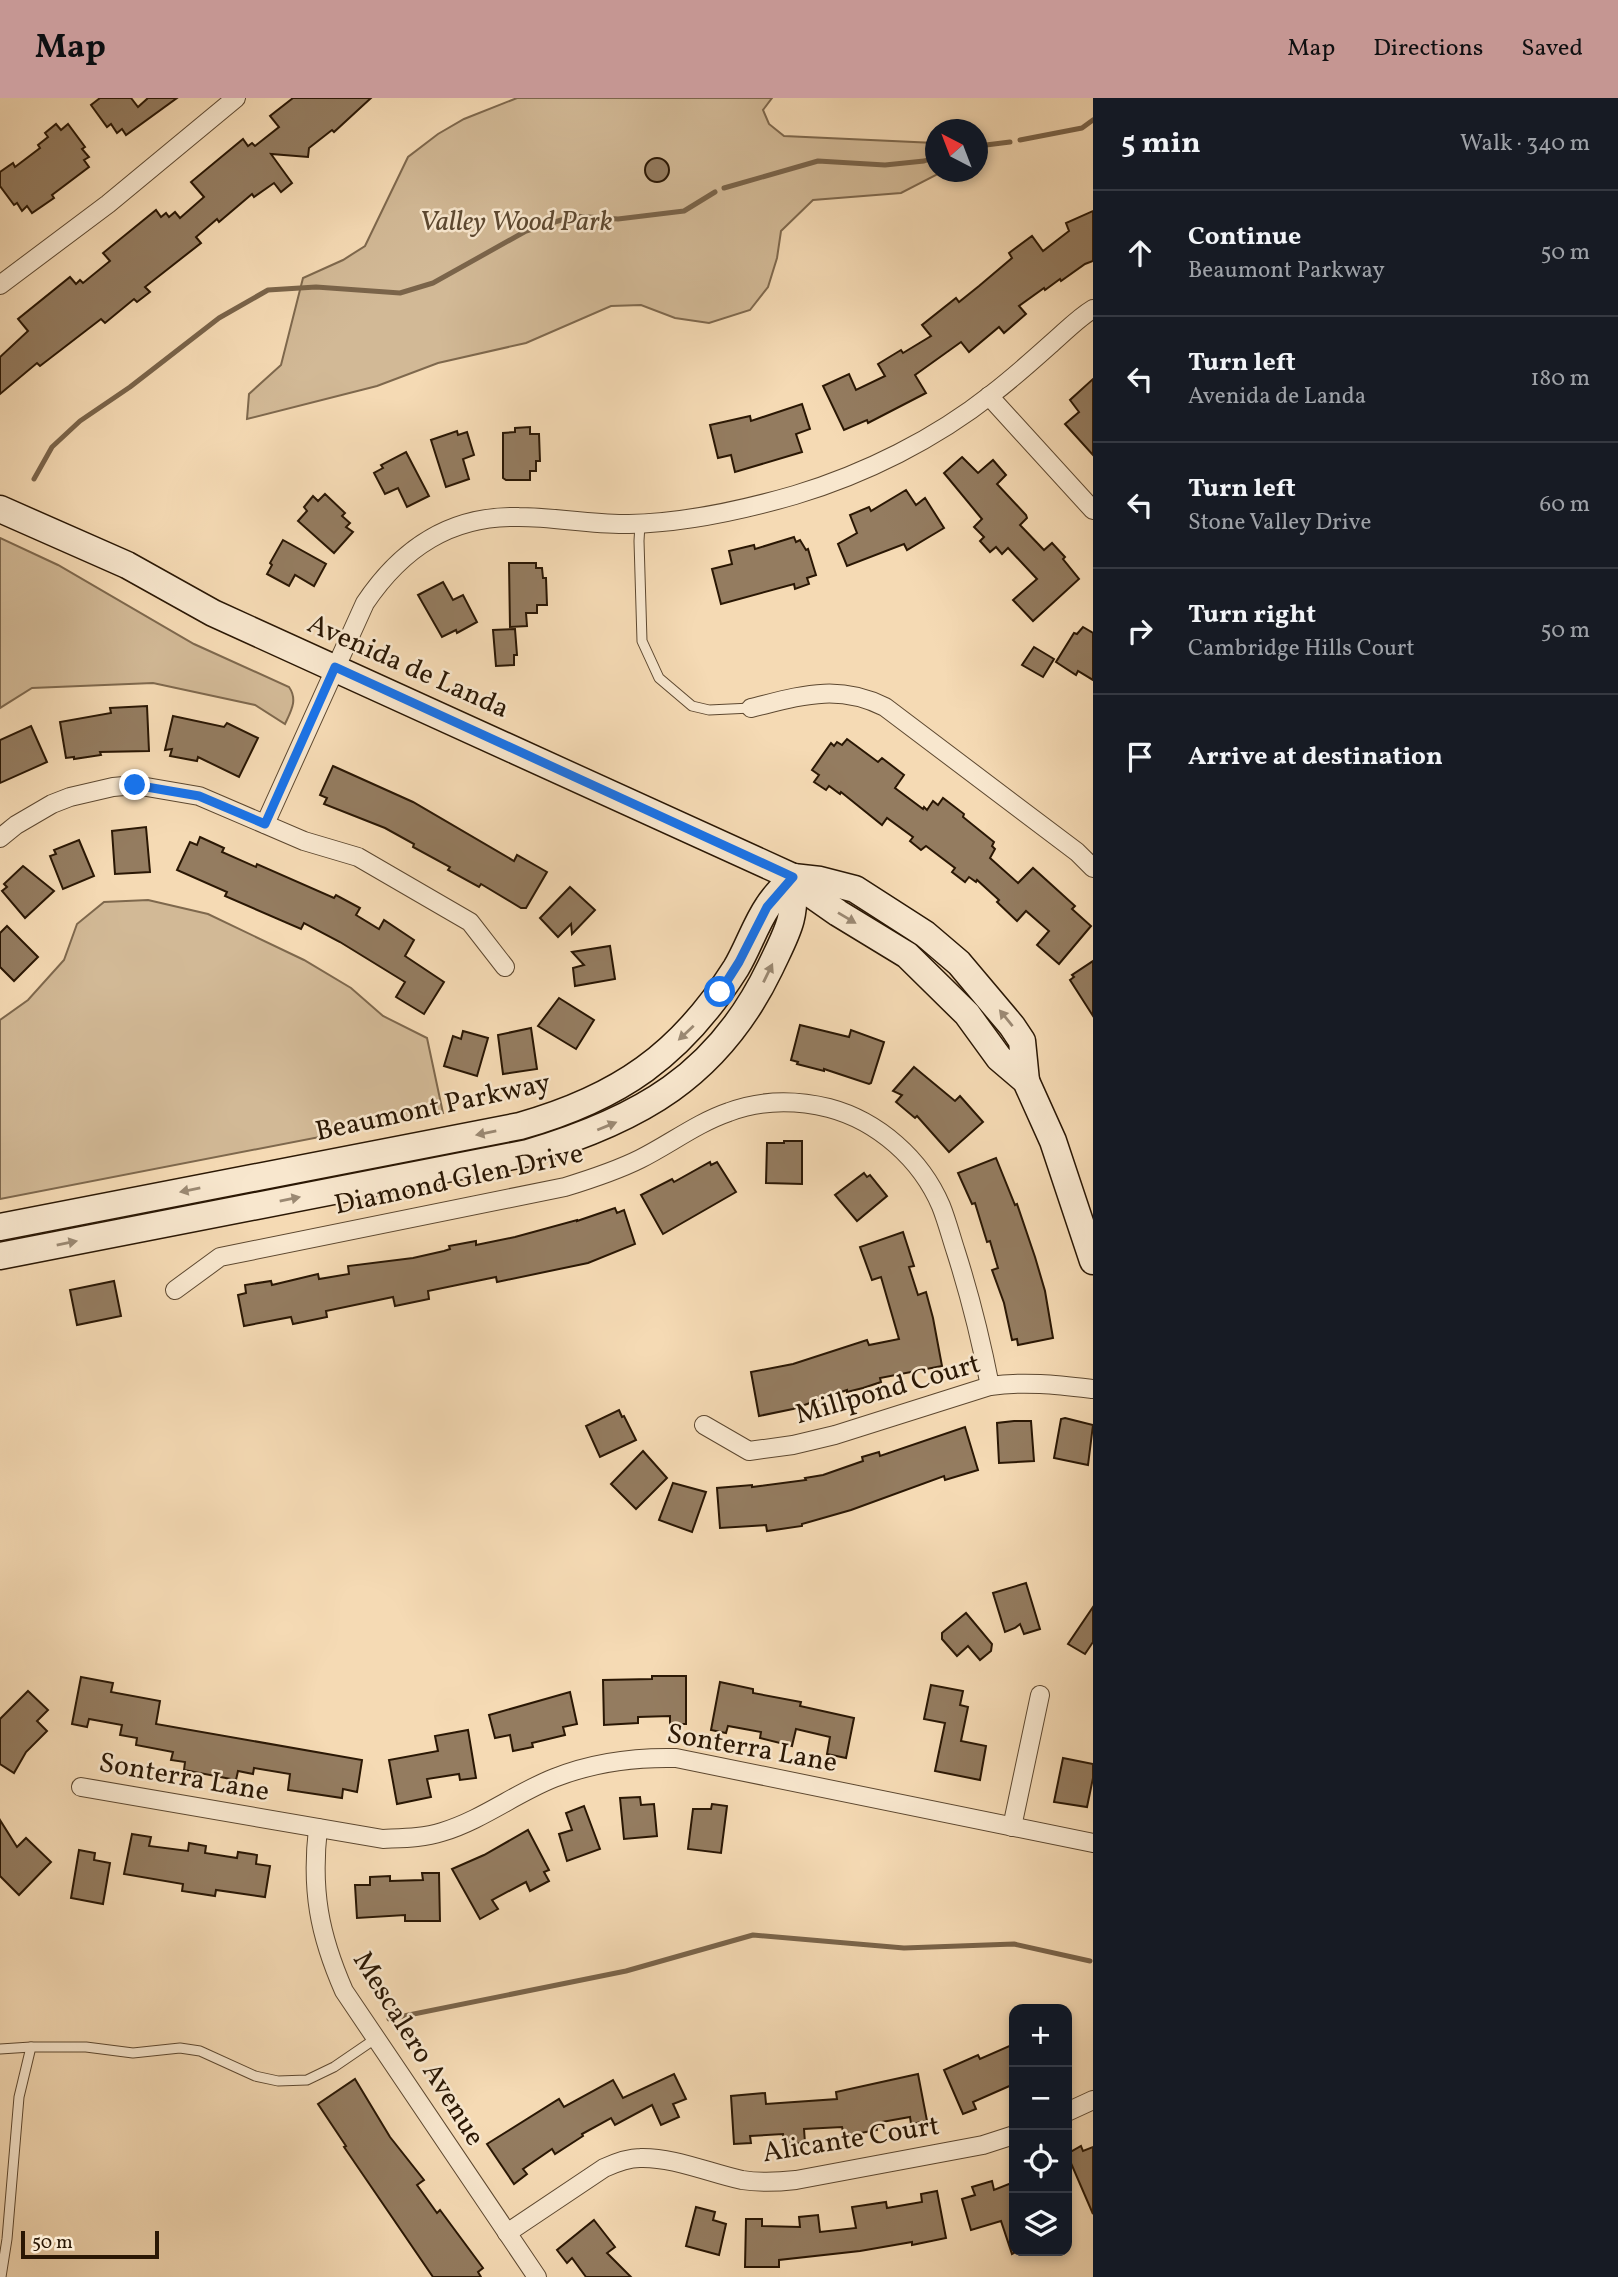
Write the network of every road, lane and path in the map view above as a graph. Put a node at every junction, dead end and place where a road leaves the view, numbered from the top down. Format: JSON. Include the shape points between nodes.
{"nodes":[{"id":1,"x":236,"y":98,"type":"edge"},
{"id":2,"x":0,"y":285,"type":"edge"},
{"id":3,"x":1093,"y":309,"type":"edge"},
{"id":4,"x":989,"y":396,"type":"junction"},
{"id":5,"x":0,"y":509,"type":"edge"},
{"id":6,"x":1093,"y":510,"type":"edge"},
{"id":7,"x":640,"y":524,"type":"junction"},
{"id":8,"x":335,"y":667,"type":"junction"},
{"id":9,"x":751,"y":708,"type":"joint"},
{"id":10,"x":265,"y":824,"type":"junction"},
{"id":11,"x":0,"y":838,"type":"edge"},
{"id":12,"x":1093,"y":868,"type":"edge"},
{"id":13,"x":793,"y":877,"type":"junction"},
{"id":14,"x":505,"y":967,"type":"dead end"},
{"id":15,"x":0,"y":1227,"type":"edge"},
{"id":16,"x":0,"y":1256,"type":"edge"},
{"id":17,"x":1093,"y":1261,"type":"edge"},
{"id":18,"x":175,"y":1290,"type":"dead end"},
{"id":19,"x":990,"y":1386,"type":"junction"},
{"id":20,"x":1093,"y":1389,"type":"edge"},
{"id":21,"x":704,"y":1424,"type":"dead end"},
{"id":22,"x":1040,"y":1695,"type":"dead end"},
{"id":23,"x":81,"y":1787,"type":"dead end"},
{"id":24,"x":1012,"y":1827,"type":"junction"},
{"id":25,"x":318,"y":1828,"type":"junction"},
{"id":26,"x":1093,"y":1843,"type":"edge"},
{"id":27,"x":376,"y":2039,"type":"junction"},
{"id":28,"x":31,"y":2047,"type":"junction"},
{"id":29,"x":0,"y":2049,"type":"edge"},
{"id":30,"x":1093,"y":2100,"type":"edge"},
{"id":31,"x":1072,"y":2110,"type":"edge"},
{"id":32,"x":1009,"y":2136,"type":"edge"},
{"id":33,"x":507,"y":2233,"type":"junction"},
{"id":34,"x":1,"y":2277,"type":"edge"},
{"id":35,"x":537,"y":2277,"type":"edge"}],
"edges":[{"from":1,"to":2,"type":"street","via":[[108,204]]},
{"from":3,"to":4,"type":"street"},
{"from":4,"to":6,"type":"street"},
{"from":4,"to":7,"type":"street","via":[[933,434],[839,480],[746,508]]},
{"from":5,"to":8,"type":"street","name":"Avenida de Landa","via":[[127,565],[213,613]]},
{"from":7,"to":8,"type":"street","via":[[509,517],[465,523],[442,532],[418,545],[380,581]]},
{"from":7,"to":9,"type":"lane","via":[[642,641],[659,678],[692,706]]},
{"from":8,"to":10,"type":"street"},
{"from":8,"to":13,"type":"street","name":"Avenida de Landa"},
{"from":9,"to":12,"type":"street","via":[[827,692],[867,698],[885,707]]},
{"from":10,"to":11,"type":"street","via":[[199,796],[135,785],[70,797],[33,814]]},
{"from":10,"to":14,"type":"street","via":[[358,857],[470,922]]},
{"from":13,"to":15,"type":"street","name":"Beaumont Parkway","one_way":true,"via":[[767,907],[739,962],[696,1024],[636,1075],[597,1099],[520,1126]]},
{"from":16,"to":13,"type":"street","one_way":true,"via":[[528,1153],[612,1124],[685,1080],[742,1017],[790,928],[795,906]]},
{"from":13,"to":17,"type":"street","name":"Avenida de Landa","via":[[855,889],[951,956],[988,997],[1022,1041],[1026,1081],[1054,1141]]},
{"from":18,"to":19,"type":"street","name":"Diamond Glen Drive","via":[[220,1257],[565,1187],[640,1159],[730,1111],[785,1102],[814,1104],[865,1122],[909,1156],[927,1179],[941,1206],[972,1301]]},
{"from":19,"to":20,"type":"street","name":"Millpond Court","via":[[1016,1382]]},
{"from":19,"to":21,"type":"street","name":"Millpond Court","via":[[835,1435],[749,1451]]},
{"from":22,"to":24,"type":"street"},
{"from":23,"to":25,"type":"street","name":"Sonterra Lane"},
{"from":24,"to":25,"type":"street","name":"Sonterra Lane","via":[[707,1762],[644,1757],[572,1771],[440,1833],[383,1839]]},
{"from":24,"to":26,"type":"street","name":"Sonterra Lane"},
{"from":25,"to":27,"type":"street","name":"Mescalero Avenue","via":[[314,1863],[320,1926],[344,1991]]},
{"from":27,"to":28,"type":"lane","via":[[307,2080],[278,2081],[255,2076],[200,2051],[180,2048],[133,2053]]},
{"from":27,"to":33,"type":"street","name":"Mescalero Avenue"},
{"from":28,"to":29,"type":"lane"},
{"from":28,"to":34,"type":"lane","via":[[19,2097]]},
{"from":30,"to":31,"type":"street"},
{"from":32,"to":33,"type":"street","name":"Alicante Court","via":[[970,2148],[771,2182],[660,2160],[621,2161]]},
{"from":33,"to":35,"type":"street","name":"Mescalero Avenue"}]}
